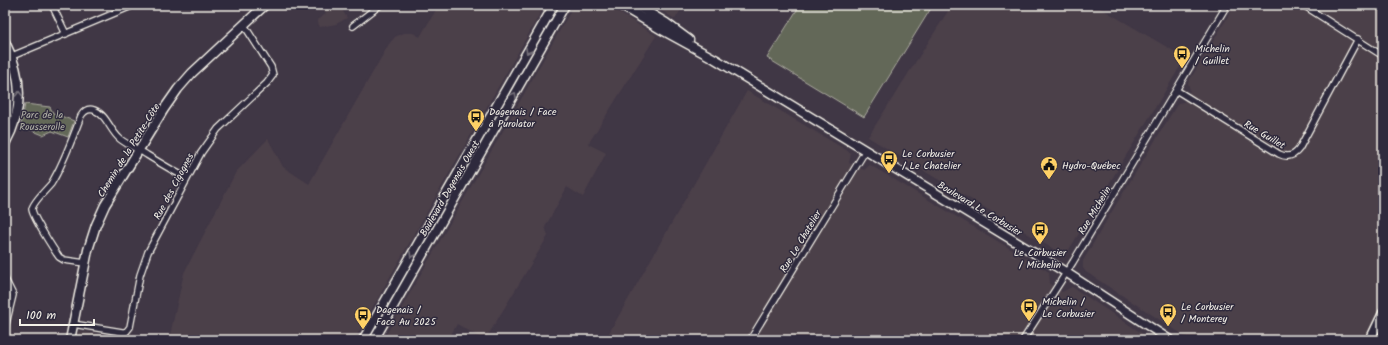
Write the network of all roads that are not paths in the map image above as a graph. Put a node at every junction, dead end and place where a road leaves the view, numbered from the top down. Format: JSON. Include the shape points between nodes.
{"nodes":[{"id":1,"x":52,"y":5,"type":"edge"},
{"id":2,"x":134,"y":5,"type":"edge"},
{"id":3,"x":265,"y":5,"type":"edge"},
{"id":4,"x":369,"y":5,"type":"edge"},
{"id":5,"x":380,"y":5,"type":"edge"},
{"id":6,"x":554,"y":5,"type":"edge"},
{"id":7,"x":565,"y":5,"type":"edge"},
{"id":8,"x":620,"y":5,"type":"edge"},
{"id":9,"x":636,"y":5,"type":"edge"},
{"id":10,"x":1227,"y":5,"type":"edge"},
{"id":11,"x":1302,"y":5,"type":"edge"},
{"id":12,"x":373,"y":11,"type":"junction"},
{"id":13,"x":244,"y":25,"type":"junction"},
{"id":14,"x":353,"y":26,"type":"dead end"},
{"id":15,"x":66,"y":34,"type":"junction"},
{"id":16,"x":1358,"y":40,"type":"junction"},
{"id":17,"x":5,"y":42,"type":"edge"},
{"id":18,"x":1383,"y":56,"type":"edge"},
{"id":19,"x":8,"y":58,"type":"edge"},
{"id":20,"x":715,"y":59,"type":"junction"},
{"id":21,"x":5,"y":65,"type":"edge"},
{"id":22,"x":1176,"y":90,"type":"junction"},
{"id":23,"x":5,"y":127,"type":"edge"},
{"id":24,"x":5,"y":144,"type":"edge"},
{"id":25,"x":866,"y":150,"type":"junction"},
{"id":26,"x":139,"y":151,"type":"junction"},
{"id":27,"x":187,"y":178,"type":"junction"},
{"id":28,"x":85,"y":263,"type":"junction"},
{"id":29,"x":1066,"y":272,"type":"junction"},
{"id":30,"x":5,"y":279,"type":"edge"},
{"id":31,"x":1383,"y":313,"type":"edge"},
{"id":32,"x":74,"y":324,"type":"junction"},
{"id":33,"x":5,"y":328,"type":"edge"},
{"id":34,"x":70,"y":340,"type":"edge"},
{"id":35,"x":363,"y":340,"type":"edge"},
{"id":36,"x":374,"y":340,"type":"edge"},
{"id":37,"x":750,"y":340,"type":"edge"},
{"id":38,"x":1023,"y":340,"type":"edge"},
{"id":39,"x":1170,"y":340,"type":"edge"},
{"id":40,"x":1370,"y":340,"type":"edge"}],
"edges":[{"from":1,"to":15,"type":"street"},
{"from":2,"to":15,"type":"street"},
{"from":3,"to":13,"type":"street","name":"Chemin de la Petite-Côte"},
{"from":4,"to":12,"type":"street"},
{"from":5,"to":12,"type":"street"},
{"from":6,"to":35,"type":"street","name":"Boulevard Dagenais Ouest","one_way":true},
{"from":36,"to":7,"type":"street","name":"Boulevard Dagenais Ouest","one_way":true},
{"from":8,"to":20,"type":"street","name":"Boulevard Le Corbusier"},
{"from":9,"to":20,"type":"street","name":"Boulevard Le Corbusier","via":[[666,23]]},
{"from":10,"to":22,"type":"street","name":"Rue Michelin"},
{"from":11,"to":16,"type":"street"},
{"from":12,"to":14,"type":"street"},
{"from":13,"to":26,"type":"street","name":"Chemin de la Petite-Côte","via":[[183,82]]},
{"from":13,"to":27,"type":"street","name":"Rue des Cigognes","via":[[269,64],[272,75],[267,83],[212,136]]},
{"from":15,"to":19,"type":"street"},
{"from":16,"to":18,"type":"street"},
{"from":16,"to":22,"type":"street","name":"Rue Guillet","via":[[1299,149],[1292,156],[1279,154]]},
{"from":17,"to":19,"type":"street"},
{"from":24,"to":19,"type":"street","one_way":true,"via":[[15,121],[20,97],[18,79]]},
{"from":20,"to":25,"type":"street","name":"Boulevard Le Corbusier"},
{"from":21,"to":23,"type":"street","via":[[10,93]]},
{"from":22,"to":29,"type":"street","name":"Rue Michelin"},
{"from":25,"to":29,"type":"street","name":"Boulevard Le Corbusier"},
{"from":25,"to":37,"type":"street","name":"Rue Le Chatelier"},
{"from":26,"to":27,"type":"street"},
{"from":26,"to":28,"type":"street","name":"Chemin de la Petite-Côte","via":[[98,221],[90,240]]},
{"from":26,"to":28,"type":"street","via":[[119,138],[98,113],[86,111],[81,116],[58,172],[34,204],[34,216],[59,257]]},
{"from":27,"to":32,"type":"street","name":"Rue des Cigognes","via":[[146,257],[128,329],[122,332]]},
{"from":28,"to":32,"type":"street","name":"Chemin de la Petite-Côte"},
{"from":29,"to":38,"type":"street","name":"Rue Michelin"},
{"from":29,"to":39,"type":"street","name":"Boulevard Le Corbusier"},
{"from":30,"to":33,"type":"street","via":[[13,295]]},
{"from":31,"to":40,"type":"street"},
{"from":32,"to":34,"type":"street","name":"Chemin de la Petite-Côte"}]}
